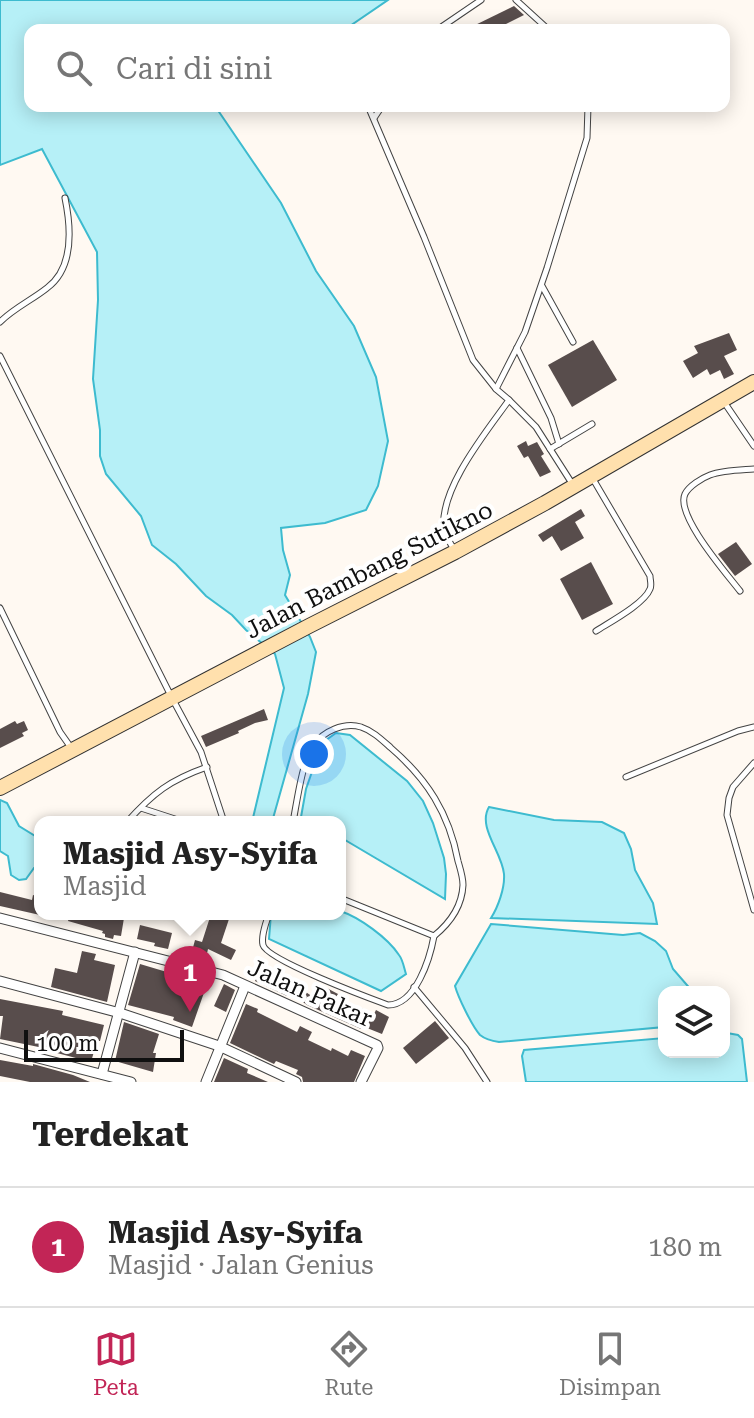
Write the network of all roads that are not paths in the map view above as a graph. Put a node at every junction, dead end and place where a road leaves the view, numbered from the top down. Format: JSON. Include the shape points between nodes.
{"nodes":[{"id":1,"x":481,"y":0,"type":"edge"},
{"id":2,"x":516,"y":0,"type":"edge"},
{"id":3,"x":446,"y":24,"type":"edge"},
{"id":4,"x":542,"y":24,"type":"edge"},
{"id":5,"x":371,"y":112,"type":"edge"},
{"id":6,"x":378,"y":112,"type":"edge"},
{"id":7,"x":588,"y":112,"type":"edge"},
{"id":8,"x":374,"y":119,"type":"junction"},
{"id":9,"x":65,"y":198,"type":"dead end"},
{"id":10,"x":541,"y":285,"type":"junction"},
{"id":11,"x":0,"y":322,"type":"edge"},
{"id":12,"x":573,"y":342,"type":"dead end"},
{"id":13,"x":517,"y":347,"type":"junction"},
{"id":14,"x":0,"y":356,"type":"edge"},
{"id":15,"x":754,"y":382,"type":"edge"},
{"id":16,"x":496,"y":389,"type":"junction"},
{"id":17,"x":509,"y":400,"type":"junction"},
{"id":18,"x":724,"y":401,"type":"junction"},
{"id":19,"x":592,"y":424,"type":"dead end"},
{"id":20,"x":559,"y":444,"type":"junction"},
{"id":21,"x":754,"y":446,"type":"edge"},
{"id":22,"x":550,"y":449,"type":"junction"},
{"id":23,"x":754,"y":469,"type":"edge"},
{"id":24,"x":591,"y":476,"type":"junction"},
{"id":25,"x":573,"y":486,"type":"junction"},
{"id":26,"x":455,"y":552,"type":"junction"},
{"id":27,"x":740,"y":591,"type":"dead end"},
{"id":28,"x":0,"y":608,"type":"edge"},
{"id":29,"x":596,"y":631,"type":"dead end"},
{"id":30,"x":172,"y":698,"type":"junction"},
{"id":31,"x":754,"y":727,"type":"edge"},
{"id":32,"x":72,"y":750,"type":"junction"},
{"id":33,"x":754,"y":763,"type":"edge"},
{"id":34,"x":207,"y":767,"type":"junction"},
{"id":35,"x":626,"y":777,"type":"dead end"},
{"id":36,"x":0,"y":788,"type":"edge"},
{"id":37,"x":140,"y":808,"type":"junction"},
{"id":38,"x":133,"y":816,"type":"edge"},
{"id":39,"x":165,"y":816,"type":"edge"},
{"id":40,"x":222,"y":816,"type":"edge"},
{"id":41,"x":294,"y":816,"type":"edge"},
{"id":42,"x":346,"y":900,"type":"edge"},
{"id":43,"x":754,"y":910,"type":"edge"},
{"id":44,"x":0,"y":918,"type":"edge"},
{"id":45,"x":268,"y":920,"type":"edge"},
{"id":46,"x":434,"y":936,"type":"junction"},
{"id":47,"x":135,"y":952,"type":"junction"},
{"id":48,"x":0,"y":981,"type":"edge"},
{"id":49,"x":245,"y":986,"type":"junction"},
{"id":50,"x":414,"y":987,"type":"junction"},
{"id":51,"x":120,"y":1013,"type":"junction"},
{"id":52,"x":219,"y":1046,"type":"junction"},
{"id":53,"x":0,"y":1048,"type":"edge"},
{"id":54,"x":102,"y":1074,"type":"junction"},
{"id":55,"x":131,"y":1082,"type":"edge"},
{"id":56,"x":206,"y":1082,"type":"edge"},
{"id":57,"x":296,"y":1082,"type":"edge"},
{"id":58,"x":361,"y":1082,"type":"edge"},
{"id":59,"x":487,"y":1082,"type":"edge"}],
"edges":[{"from":1,"to":3,"type":"lane"},
{"from":2,"to":4,"type":"lane"},
{"from":5,"to":8,"type":"lane"},
{"from":6,"to":8,"type":"lane"},
{"from":7,"to":10,"type":"lane","via":[[587,138]]},
{"from":8,"to":16,"type":"lane","via":[[465,343]]},
{"from":9,"to":11,"type":"lane","via":[[70,234],[60,275]]},
{"from":10,"to":12,"type":"lane"},
{"from":10,"to":13,"type":"lane"},
{"from":13,"to":16,"type":"lane"},
{"from":13,"to":20,"type":"lane"},
{"from":14,"to":30,"type":"lane"},
{"from":15,"to":18,"type":"street","name":"Jalan Bambang Sutikno"},
{"from":16,"to":17,"type":"lane"},
{"from":17,"to":22,"type":"lane"},
{"from":17,"to":26,"type":"lane","via":[[450,492],[444,532]]},
{"from":18,"to":21,"type":"lane"},
{"from":18,"to":24,"type":"street","name":"Jalan Bambang Sutikno"},
{"from":19,"to":20,"type":"lane"},
{"from":20,"to":22,"type":"lane"},
{"from":22,"to":25,"type":"lane"},
{"from":23,"to":27,"type":"lane","via":[[712,474],[690,488],[683,501],[692,526]]},
{"from":24,"to":25,"type":"street","name":"Jalan Bambang Sutikno"},
{"from":24,"to":29,"type":"lane","via":[[651,583],[645,597]]},
{"from":25,"to":26,"type":"street","name":"Jalan Bambang Sutikno"},
{"from":26,"to":30,"type":"street","name":"Jalan Bambang Sutikno"},
{"from":28,"to":32,"type":"lane"},
{"from":30,"to":32,"type":"street","name":"Jalan Bambang Sutikno"},
{"from":30,"to":34,"type":"lane"},
{"from":31,"to":35,"type":"lane"},
{"from":32,"to":36,"type":"street","name":"Jalan Bambang Sutikno"},
{"from":33,"to":43,"type":"lane","via":[[733,787],[727,815]]},
{"from":34,"to":37,"type":"lane","via":[[180,776]]},
{"from":34,"to":40,"type":"lane"},
{"from":37,"to":38,"type":"lane"},
{"from":37,"to":39,"type":"lane"},
{"from":41,"to":46,"type":"lane","via":[[311,748],[322,735],[342,726],[360,727],[401,756],[433,792],[448,821],[463,884],[453,917]]},
{"from":42,"to":46,"type":"lane"},
{"from":44,"to":47,"type":"street","name":"Jalan Pakar"},
{"from":45,"to":50,"type":"lane","via":[[264,948],[292,965],[388,1005],[403,1001]]},
{"from":46,"to":50,"type":"lane"},
{"from":47,"to":49,"type":"street","name":"Jalan Pakar","via":[[223,975]]},
{"from":47,"to":51,"type":"street"},
{"from":48,"to":51,"type":"street"},
{"from":49,"to":52,"type":"street"},
{"from":49,"to":58,"type":"street","name":"Jalan Pakar","via":[[377,1045]]},
{"from":50,"to":59,"type":"lane"},
{"from":51,"to":52,"type":"street"},
{"from":51,"to":54,"type":"street"},
{"from":52,"to":56,"type":"street"},
{"from":52,"to":57,"type":"street"},
{"from":53,"to":54,"type":"street"},
{"from":54,"to":55,"type":"street"}]}
